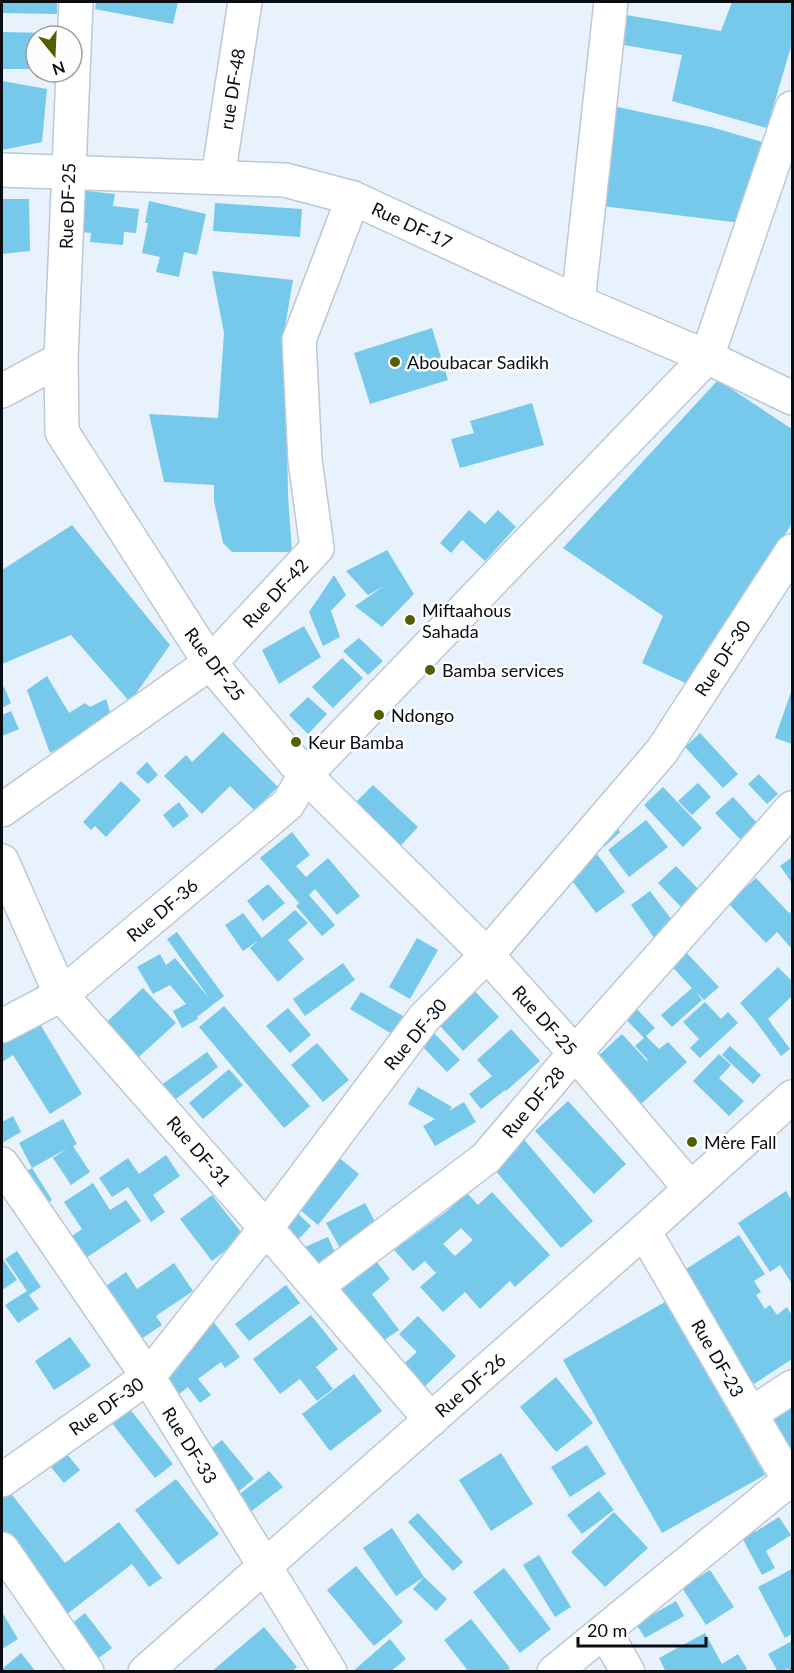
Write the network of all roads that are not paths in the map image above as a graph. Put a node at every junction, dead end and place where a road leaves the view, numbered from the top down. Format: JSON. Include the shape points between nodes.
{"nodes":[{"id":1,"x":76,"y":2,"type":"edge"},
{"id":2,"x":245,"y":2,"type":"edge"},
{"id":3,"x":611,"y":2,"type":"edge"},
{"id":4,"x":792,"y":108,"type":"edge"},
{"id":5,"x":2,"y":170,"type":"edge"},
{"id":6,"x":68,"y":173,"type":"junction"},
{"id":7,"x":218,"y":177,"type":"junction"},
{"id":8,"x":353,"y":198,"type":"junction"},
{"id":9,"x":578,"y":302,"type":"junction"},
{"id":10,"x":706,"y":357,"type":"junction"},
{"id":11,"x":61,"y":359,"type":"junction"},
{"id":12,"x":2,"y":391,"type":"edge"},
{"id":13,"x":792,"y":398,"type":"edge"},
{"id":14,"x":792,"y":551,"type":"edge"},
{"id":15,"x":210,"y":663,"type":"junction"},
{"id":16,"x":305,"y":775,"type":"junction"},
{"id":17,"x":792,"y":808,"type":"edge"},
{"id":18,"x":2,"y":810,"type":"edge"},
{"id":19,"x":2,"y":861,"type":"edge"},
{"id":20,"x":487,"y":955,"type":"junction"},
{"id":21,"x":61,"y":995,"type":"junction"},
{"id":22,"x":2,"y":1026,"type":"edge"},
{"id":23,"x":575,"y":1053,"type":"junction"},
{"id":24,"x":792,"y":1097,"type":"edge"},
{"id":25,"x":2,"y":1164,"type":"edge"},
{"id":26,"x":690,"y":1188,"type":"junction"},
{"id":27,"x":266,"y":1228,"type":"junction"},
{"id":28,"x":644,"y":1231,"type":"junction"},
{"id":29,"x":316,"y":1286,"type":"junction"},
{"id":30,"x":148,"y":1377,"type":"junction"},
{"id":31,"x":792,"y":1387,"type":"edge"},
{"id":32,"x":751,"y":1414,"type":"junction"},
{"id":33,"x":431,"y":1419,"type":"junction"},
{"id":34,"x":2,"y":1480,"type":"edge"},
{"id":35,"x":791,"y":1483,"type":"edge"},
{"id":36,"x":2,"y":1549,"type":"edge"},
{"id":37,"x":265,"y":1566,"type":"junction"},
{"id":38,"x":605,"y":1632,"type":"junction"},
{"id":39,"x":87,"y":1671,"type":"edge"},
{"id":40,"x":145,"y":1671,"type":"edge"},
{"id":41,"x":330,"y":1671,"type":"edge"},
{"id":42,"x":554,"y":1671,"type":"edge"},
{"id":43,"x":628,"y":1671,"type":"edge"}],
"edges":[{"from":1,"to":6,"type":"street","name":"Rue DF-25"},
{"from":2,"to":7,"type":"street","name":"rue DF-48"},
{"from":3,"to":9,"type":"street"},
{"from":4,"to":10,"type":"street"},
{"from":5,"to":6,"type":"street","name":"Rue DF-17"},
{"from":6,"to":7,"type":"street","name":"Rue DF-17"},
{"from":6,"to":11,"type":"street","name":"Rue DF-25"},
{"from":7,"to":8,"type":"street","name":"Rue DF-17","via":[[285,180]]},
{"from":8,"to":9,"type":"street","name":"Rue DF-17"},
{"from":8,"to":15,"type":"street","name":"Rue DF-42","via":[[299,340],[305,460],[317,548]]},
{"from":9,"to":10,"type":"street","name":"Rue DF-17"},
{"from":10,"to":13,"type":"street","name":"Rue DF-17"},
{"from":10,"to":16,"type":"street","name":"Rue DF-36"},
{"from":11,"to":12,"type":"street"},
{"from":11,"to":15,"type":"street","name":"Rue DF-25","via":[[62,432]]},
{"from":14,"to":20,"type":"street","name":"Rue DF-30","via":[[662,751]]},
{"from":15,"to":16,"type":"street","name":"Rue DF-25"},
{"from":15,"to":18,"type":"street","name":"Rue DF-42"},
{"from":16,"to":20,"type":"street","name":"Rue DF-25"},
{"from":16,"to":21,"type":"street","name":"Rue DF-36","via":[[288,804]]},
{"from":17,"to":23,"type":"street","name":"Rue DF-28"},
{"from":19,"to":21,"type":"street","name":"Rue DF-31"},
{"from":20,"to":23,"type":"street","name":"Rue DF-25"},
{"from":20,"to":27,"type":"street","name":"Rue DF-30","via":[[424,1018]]},
{"from":21,"to":22,"type":"street","name":"Rue DF-36"},
{"from":21,"to":27,"type":"street","name":"Rue DF-31"},
{"from":23,"to":26,"type":"street","name":"Rue DF-25"},
{"from":23,"to":29,"type":"street","name":"Rue DF-28","via":[[486,1158]]},
{"from":24,"to":26,"type":"street","name":"Rue DF-26"},
{"from":25,"to":30,"type":"street","name":"Rue DF-33"},
{"from":26,"to":28,"type":"street","name":"Rue DF-26"},
{"from":27,"to":29,"type":"street","name":"Rue DF-31"},
{"from":27,"to":30,"type":"street","name":"Rue DF-30"},
{"from":28,"to":32,"type":"street","name":"Rue DF-23"},
{"from":28,"to":33,"type":"street","name":"Rue DF-26"},
{"from":29,"to":33,"type":"street","name":"Rue DF-31"},
{"from":30,"to":34,"type":"street","name":"Rue DF-30"},
{"from":30,"to":37,"type":"street","name":"Rue DF-33"},
{"from":31,"to":32,"type":"street"},
{"from":32,"to":35,"type":"street","name":"Rue DF-23"},
{"from":33,"to":37,"type":"street","name":"Rue DF-26"},
{"from":35,"to":38,"type":"street"},
{"from":36,"to":39,"type":"street"},
{"from":37,"to":40,"type":"street","name":"Rue DF-26"},
{"from":37,"to":41,"type":"street","name":"Rue DF-33"},
{"from":38,"to":42,"type":"street"},
{"from":38,"to":43,"type":"street"}]}
